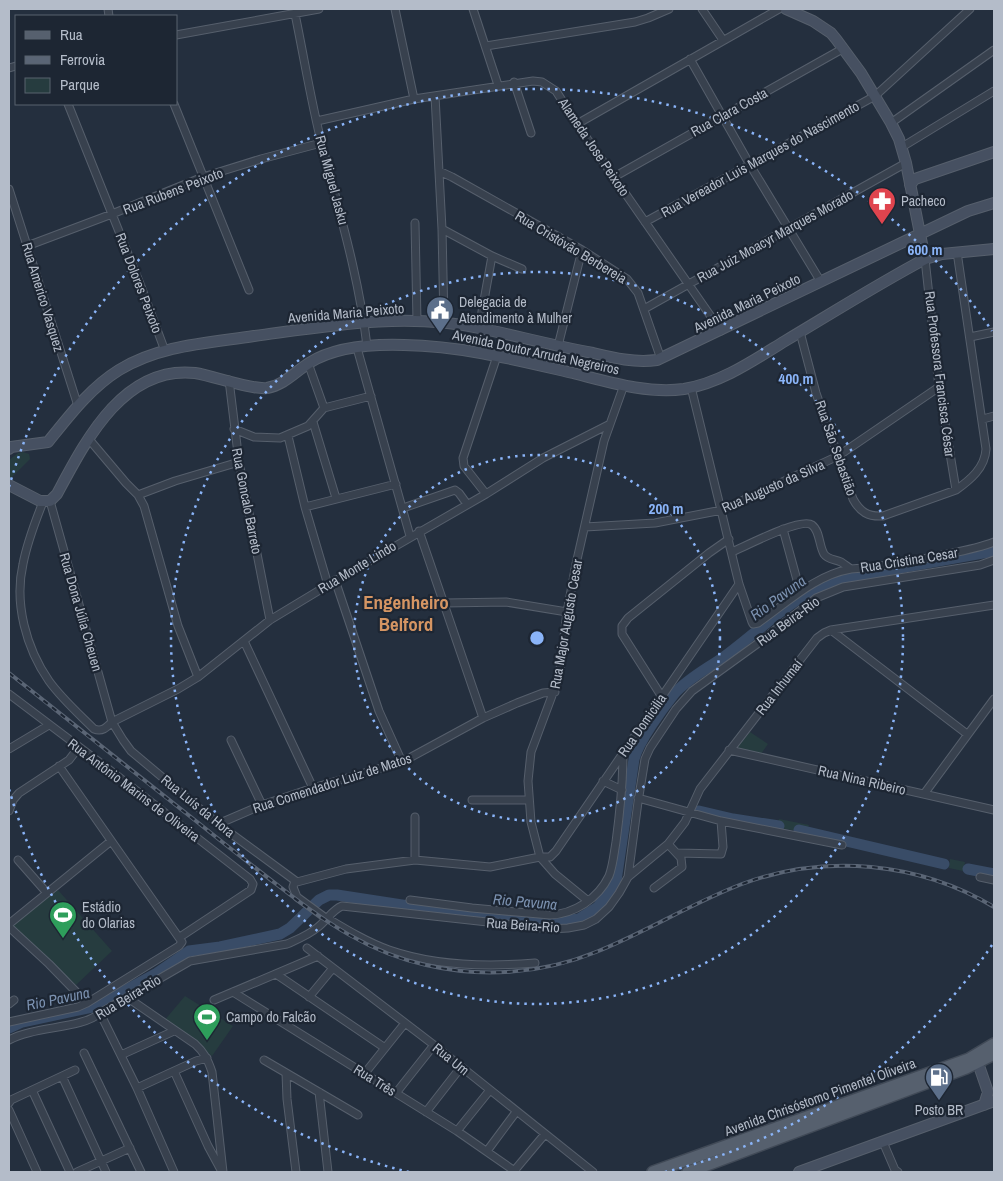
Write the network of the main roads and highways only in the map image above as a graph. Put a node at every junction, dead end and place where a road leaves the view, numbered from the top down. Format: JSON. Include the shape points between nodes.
{"nodes":[{"id":1,"x":786,"y":9,"type":"edge"},
{"id":2,"x":994,"y":152,"type":"edge"},
{"id":3,"x":911,"y":180,"type":"junction"},
{"id":4,"x":994,"y":204,"type":"edge"},
{"id":5,"x":920,"y":234,"type":"junction"},
{"id":6,"x":994,"y":249,"type":"edge"},
{"id":7,"x":925,"y":259,"type":"junction"},
{"id":8,"x":10,"y":447,"type":"edge"},
{"id":9,"x":9,"y":485,"type":"edge"},
{"id":10,"x":994,"y":1044,"type":"edge"},
{"id":11,"x":994,"y":1054,"type":"edge"},
{"id":12,"x":973,"y":1061,"type":"junction"},
{"id":13,"x":991,"y":1094,"type":"edge"},
{"id":14,"x":989,"y":1103,"type":"edge"},
{"id":15,"x":715,"y":1151,"type":"junction"},
{"id":16,"x":654,"y":1172,"type":"edge"},
{"id":17,"x":691,"y":1172,"type":"edge"},
{"id":18,"x":799,"y":1172,"type":"edge"}],
"edges":[{"from":1,"to":3,"type":"main road","via":[[824,28],[844,48],[891,123]]},
{"from":2,"to":3,"type":"main road"},
{"from":3,"to":5,"type":"main road"},
{"from":4,"to":5,"type":"main road","name":"Avenida Maria Peixoto","via":[[968,211]]},
{"from":5,"to":7,"type":"main road"},
{"from":5,"to":8,"type":"main road","name":"Avenida Maria Peixoto","via":[[661,359],[636,361],[479,328],[417,321],[364,322],[200,344],[165,351],[120,370],[91,392],[48,442]]},
{"from":6,"to":7,"type":"main road","name":"Avenida Doutor Arruda Negreiros","via":[[942,254]]},
{"from":7,"to":9,"type":"main road","name":"Avenida Doutor Arruda Negreiros","via":[[731,372],[691,387],[651,390],[497,356],[427,346],[362,347],[328,354],[269,388],[188,372],[167,375],[151,380],[113,406],[88,438],[57,494],[46,502]]},
{"from":10,"to":12,"type":"main road","name":"Avenida Chrisóstomo Pimentel Oliveira"},
{"from":11,"to":12,"type":"main road","name":"Avenida Chrisóstomo Pimentel Oliveira"},
{"from":12,"to":13,"type":"main road"},
{"from":12,"to":15,"type":"main road","name":"Avenida Chrisóstomo Pimentel Oliveira"},
{"from":12,"to":17,"type":"main road","name":"Avenida Chrisóstomo Pimentel Oliveira"},
{"from":13,"to":14,"type":"main road"},
{"from":14,"to":18,"type":"main road"},
{"from":15,"to":16,"type":"main road","name":"Avenida Chrisóstomo Pimentel Oliveira"},
{"from":15,"to":17,"type":"main road","via":[[697,1162]]}]}
